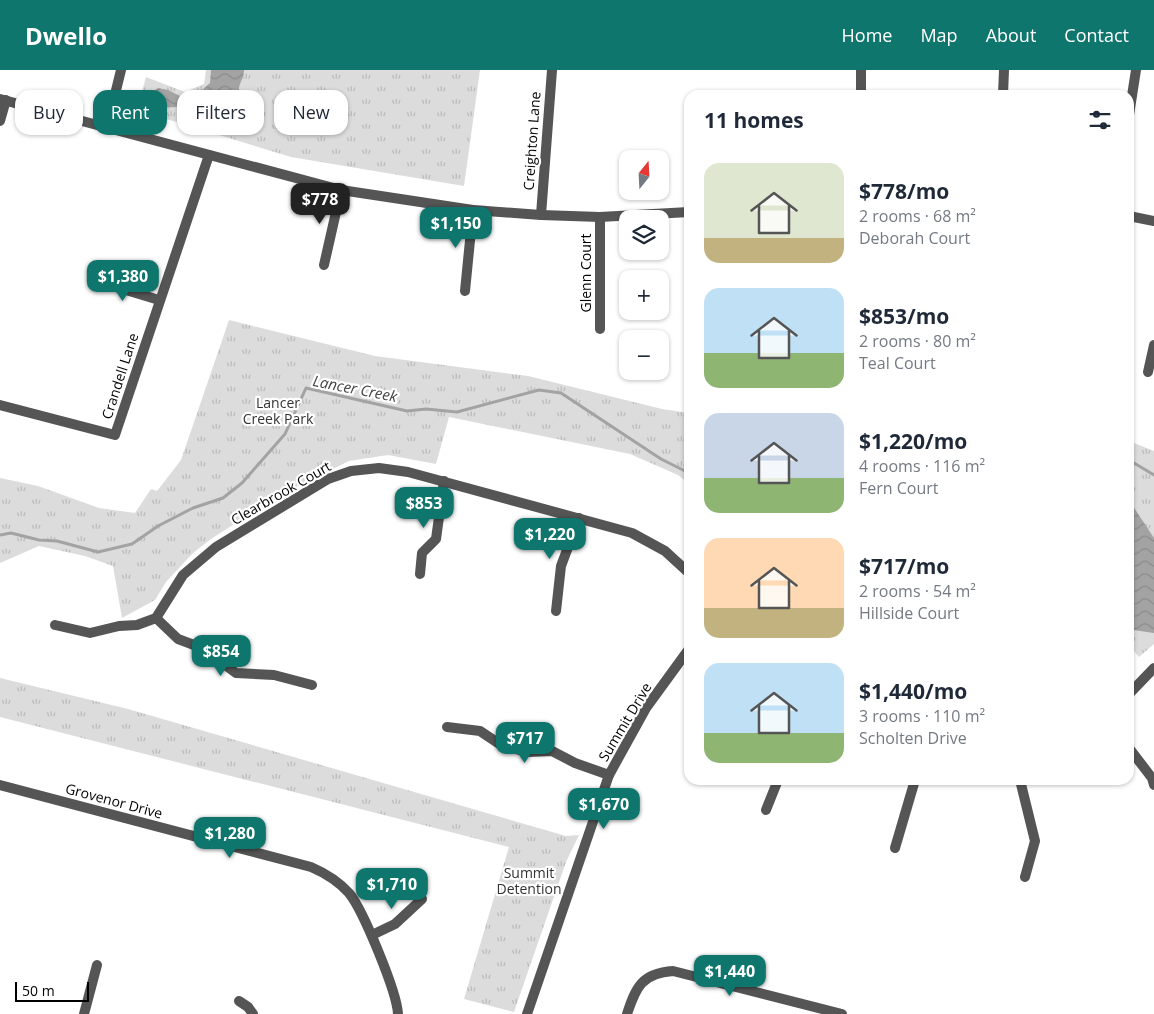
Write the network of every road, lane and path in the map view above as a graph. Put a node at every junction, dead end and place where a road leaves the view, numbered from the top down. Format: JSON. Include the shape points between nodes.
{"nodes":[{"id":1,"x":121,"y":70,"type":"edge"},
{"id":2,"x":552,"y":70,"type":"edge"},
{"id":3,"x":861,"y":70,"type":"edge"},
{"id":4,"x":1004,"y":70,"type":"edge"},
{"id":5,"x":1136,"y":70,"type":"edge"},
{"id":6,"x":116,"y":90,"type":"edge"},
{"id":7,"x":861,"y":90,"type":"edge"},
{"id":8,"x":1003,"y":90,"type":"edge"},
{"id":9,"x":1133,"y":90,"type":"edge"},
{"id":10,"x":3,"y":100,"type":"edge"},
{"id":11,"x":0,"y":121,"type":"edge"},
{"id":12,"x":93,"y":123,"type":"edge"},
{"id":13,"x":137,"y":135,"type":"edge"},
{"id":14,"x":209,"y":155,"type":"junction"},
{"id":15,"x":340,"y":190,"type":"junction"},
{"id":16,"x":473,"y":210,"type":"junction"},
{"id":17,"x":684,"y":212,"type":"edge"},
{"id":18,"x":541,"y":214,"type":"junction"},
{"id":19,"x":600,"y":217,"type":"junction"},
{"id":20,"x":1134,"y":217,"type":"edge"},
{"id":21,"x":1154,"y":221,"type":"edge"},
{"id":22,"x":324,"y":264,"type":"dead end"},
{"id":23,"x":93,"y":280,"type":"dead end"},
{"id":24,"x":465,"y":292,"type":"dead end"},
{"id":25,"x":159,"y":300,"type":"junction"},
{"id":26,"x":600,"y":329,"type":"dead end"},
{"id":27,"x":1154,"y":345,"type":"edge"},
{"id":28,"x":1148,"y":372,"type":"dead end"},
{"id":29,"x":0,"y":405,"type":"edge"},
{"id":30,"x":444,"y":481,"type":"junction"},
{"id":31,"x":579,"y":518,"type":"junction"},
{"id":32,"x":684,"y":568,"type":"edge"},
{"id":33,"x":420,"y":574,"type":"dead end"},
{"id":34,"x":556,"y":610,"type":"dead end"},
{"id":35,"x":156,"y":618,"type":"junction"},
{"id":36,"x":55,"y":625,"type":"dead end"},
{"id":37,"x":684,"y":659,"type":"edge"},
{"id":38,"x":1154,"y":668,"type":"edge"},
{"id":39,"x":312,"y":686,"type":"dead end"},
{"id":40,"x":1134,"y":689,"type":"edge"},
{"id":41,"x":447,"y":727,"type":"dead end"},
{"id":42,"x":1134,"y":755,"type":"edge"},
{"id":43,"x":610,"y":775,"type":"junction"},
{"id":44,"x":0,"y":785,"type":"edge"},
{"id":45,"x":776,"y":785,"type":"edge"},
{"id":46,"x":914,"y":785,"type":"edge"},
{"id":47,"x":1021,"y":785,"type":"edge"},
{"id":48,"x":1154,"y":785,"type":"edge"},
{"id":49,"x":766,"y":810,"type":"dead end"},
{"id":50,"x":895,"y":848,"type":"dead end"},
{"id":51,"x":1025,"y":877,"type":"dead end"},
{"id":52,"x":422,"y":899,"type":"dead end"},
{"id":53,"x":372,"y":935,"type":"junction"},
{"id":54,"x":97,"y":965,"type":"dead end"},
{"id":55,"x":239,"y":1002,"type":"dead end"},
{"id":56,"x":84,"y":1014,"type":"edge"},
{"id":57,"x":254,"y":1014,"type":"edge"},
{"id":58,"x":398,"y":1014,"type":"edge"},
{"id":59,"x":527,"y":1014,"type":"edge"},
{"id":60,"x":627,"y":1014,"type":"edge"},
{"id":61,"x":842,"y":1014,"type":"edge"}],
"edges":[{"from":1,"to":6,"type":"street"},
{"from":2,"to":18,"type":"street","name":"Creighton Lane"},
{"from":3,"to":7,"type":"street"},
{"from":4,"to":8,"type":"street"},
{"from":5,"to":9,"type":"street"},
{"from":10,"to":11,"type":"street"},
{"from":10,"to":12,"type":"street"},
{"from":13,"to":14,"type":"street"},
{"from":14,"to":15,"type":"street"},
{"from":14,"to":25,"type":"street","name":"Crandell Lane"},
{"from":15,"to":16,"type":"street"},
{"from":15,"to":22,"type":"street"},
{"from":16,"to":18,"type":"street"},
{"from":16,"to":24,"type":"street"},
{"from":17,"to":19,"type":"street"},
{"from":18,"to":19,"type":"street"},
{"from":19,"to":26,"type":"street","name":"Glenn Court"},
{"from":20,"to":21,"type":"street"},
{"from":23,"to":25,"type":"street"},
{"from":25,"to":29,"type":"street","name":"Crandell Lane","via":[[115,435]]},
{"from":27,"to":28,"type":"street"},
{"from":30,"to":31,"type":"street","name":"Clearbrook Court"},
{"from":30,"to":33,"type":"street","via":[[436,539],[422,553]]},
{"from":30,"to":35,"type":"street","name":"Clearbrook Court","via":[[379,468],[351,471],[328,479],[216,547],[183,574]]},
{"from":31,"to":32,"type":"street","name":"Clearbrook Court","via":[[632,533],[665,550]]},
{"from":31,"to":34,"type":"street","via":[[561,566]]},
{"from":35,"to":36,"type":"street","via":[[137,625],[90,633]]},
{"from":35,"to":39,"type":"street","via":[[178,639],[202,648],[236,673],[274,675]]},
{"from":37,"to":43,"type":"street","name":"Summit Drive","via":[[646,708]]},
{"from":38,"to":40,"type":"street"},
{"from":41,"to":43,"type":"street","via":[[480,731],[501,744],[527,752],[552,751]]},
{"from":42,"to":48,"type":"street"},
{"from":43,"to":59,"type":"street","name":"Summit Drive"},
{"from":44,"to":53,"type":"street","name":"Grovenor Drive","via":[[311,867],[326,874],[349,893]]},
{"from":45,"to":49,"type":"street"},
{"from":46,"to":50,"type":"street"},
{"from":47,"to":51,"type":"street","via":[[1035,841]]},
{"from":52,"to":53,"type":"street","via":[[395,924]]},
{"from":53,"to":58,"type":"street","name":"Grovenor Drive"},
{"from":54,"to":56,"type":"street"},
{"from":55,"to":57,"type":"street"},
{"from":60,"to":61,"type":"street","via":[[634,992],[648,976],[673,971]]}]}
